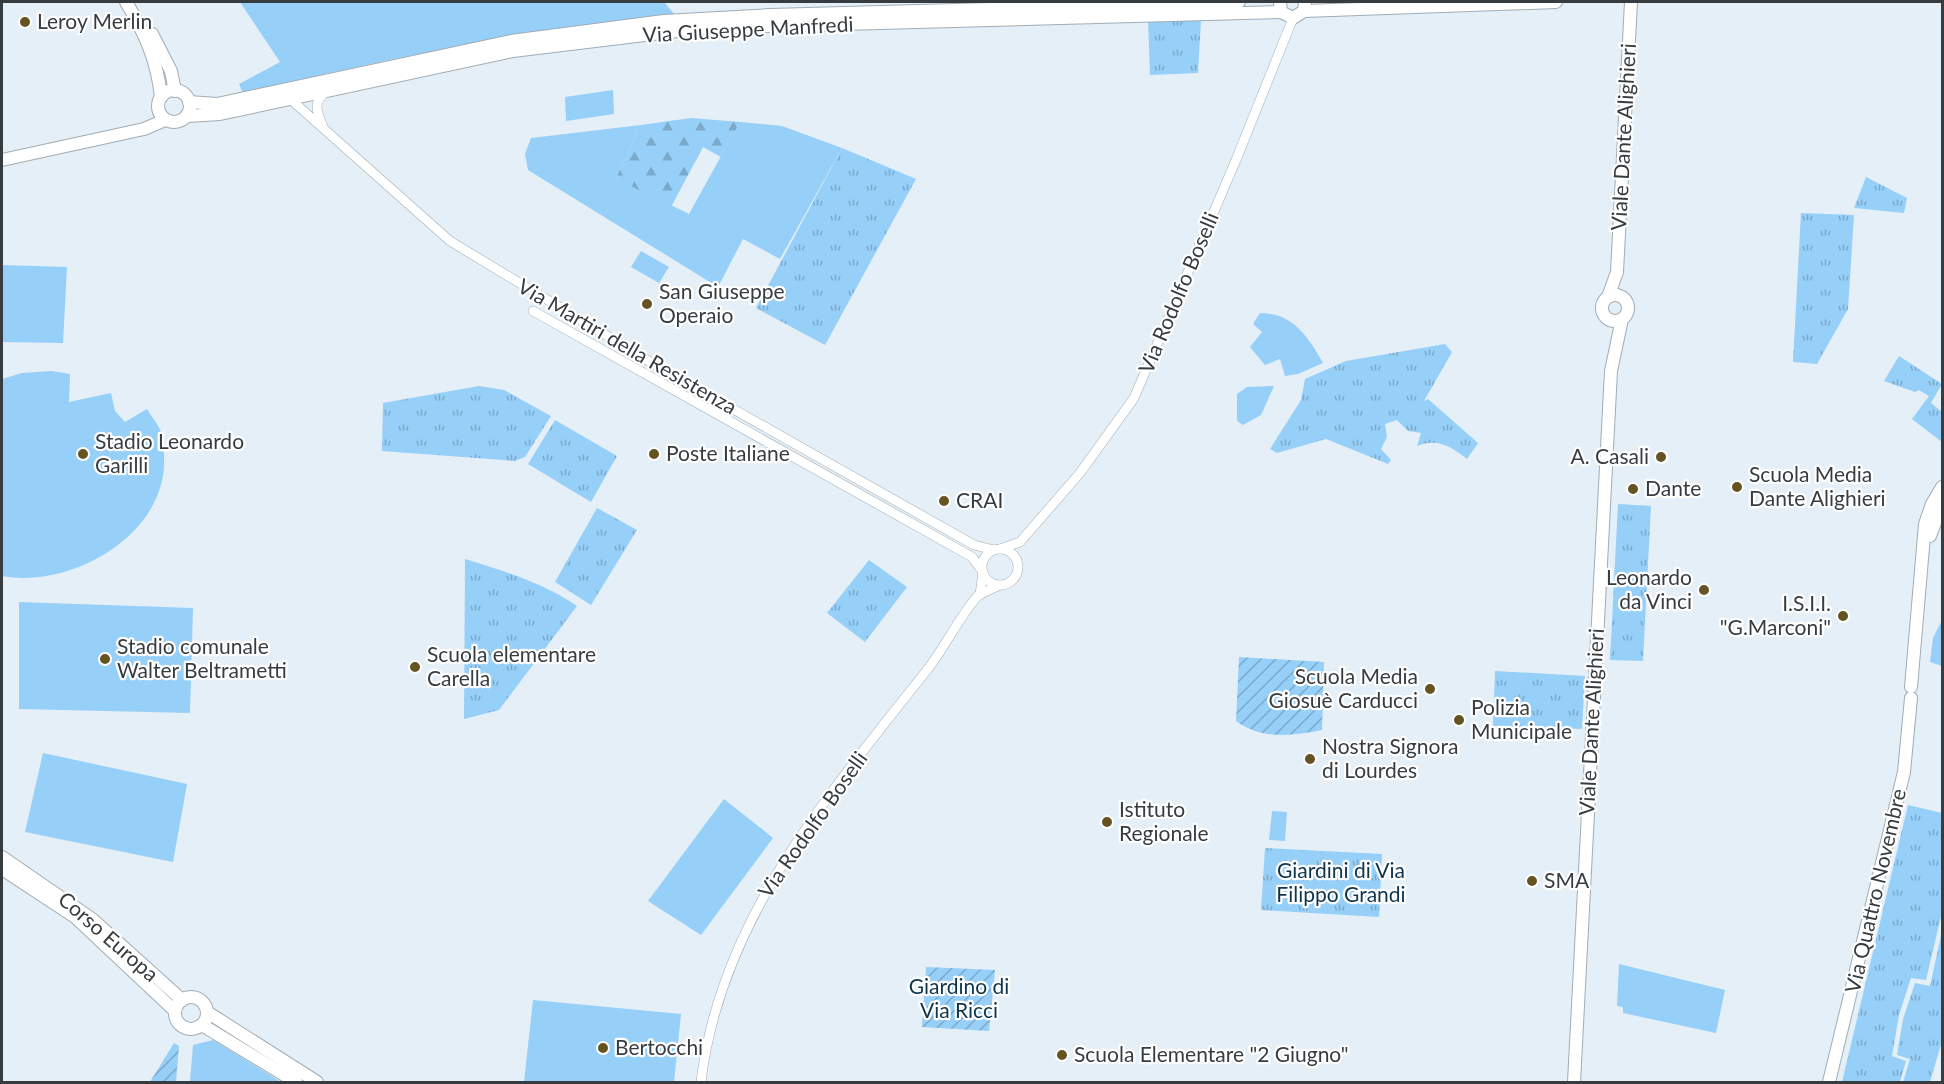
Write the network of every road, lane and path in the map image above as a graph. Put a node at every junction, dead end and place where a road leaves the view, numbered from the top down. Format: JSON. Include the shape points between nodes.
{"nodes":[{"id":1,"x":126,"y":2,"type":"edge"},
{"id":2,"x":134,"y":2,"type":"edge"},
{"id":3,"x":1239,"y":2,"type":"edge"},
{"id":4,"x":1556,"y":2,"type":"edge"},
{"id":5,"x":1631,"y":2,"type":"edge"},
{"id":6,"x":1293,"y":9,"type":"edge"},
{"id":7,"x":329,"y":90,"type":"junction"},
{"id":8,"x":175,"y":91,"type":"junction"},
{"id":9,"x":286,"y":95,"type":"junction"},
{"id":10,"x":160,"y":100,"type":"junction"},
{"id":11,"x":189,"y":102,"type":"junction"},
{"id":12,"x":187,"y":116,"type":"junction"},
{"id":13,"x":165,"y":120,"type":"junction"},
{"id":14,"x":324,"y":129,"type":"junction"},
{"id":15,"x":130,"y":131,"type":"junction"},
{"id":16,"x":2,"y":160,"type":"edge"},
{"id":17,"x":1617,"y":272,"type":"junction"},
{"id":18,"x":1608,"y":297,"type":"junction"},
{"id":19,"x":1623,"y":298,"type":"junction"},
{"id":20,"x":532,"y":311,"type":"dead end"},
{"id":21,"x":1606,"y":318,"type":"junction"},
{"id":22,"x":1622,"y":319,"type":"junction"},
{"id":23,"x":1612,"y":362,"type":"junction"},
{"id":24,"x":1942,"y":487,"type":"edge"},
{"id":25,"x":1942,"y":496,"type":"edge"},
{"id":26,"x":891,"y":499,"type":"junction"},
{"id":27,"x":1940,"y":508,"type":"edge"},
{"id":28,"x":885,"y":509,"type":"junction"},
{"id":29,"x":1020,"y":543,"type":"junction"},
{"id":30,"x":997,"y":550,"type":"junction"},
{"id":31,"x":1018,"y":562,"type":"junction"},
{"id":32,"x":1922,"y":569,"type":"junction"},
{"id":33,"x":983,"y":572,"type":"junction"},
{"id":34,"x":1000,"y":585,"type":"junction"},
{"id":35,"x":980,"y":595,"type":"junction"},
{"id":36,"x":2,"y":857,"type":"edge"},
{"id":37,"x":2,"y":869,"type":"edge"},
{"id":38,"x":179,"y":1005,"type":"junction"},
{"id":39,"x":207,"y":1012,"type":"junction"},
{"id":40,"x":202,"y":1025,"type":"junction"},
{"id":41,"x":296,"y":1083,"type":"edge"},
{"id":42,"x":317,"y":1083,"type":"edge"},
{"id":43,"x":700,"y":1083,"type":"edge"},
{"id":44,"x":1574,"y":1083,"type":"edge"},
{"id":45,"x":1829,"y":1083,"type":"edge"}],
"edges":[{"from":1,"to":10,"type":"main road","via":[[158,68]]},
{"from":2,"to":8,"type":"main road","via":[[171,71]]},
{"from":3,"to":9,"type":"main road","name":"Via Giuseppe Manfredi","via":[[664,21],[511,41]]},
{"from":4,"to":6,"type":"main road","name":"Via Giuseppe Manfredi"},
{"from":5,"to":17,"type":"main road","name":"Viale Dante Alighieri"},
{"from":6,"to":7,"type":"main road","name":"Via Giuseppe Manfredi","via":[[702,28],[513,51]]},
{"from":6,"to":29,"type":"street","name":"Via Rodolfo Boselli","via":[[1236,160],[1134,398],[1080,473]]},
{"from":7,"to":9,"type":"main road","name":"Via Giuseppe Manfredi"},
{"from":7,"to":14,"type":"street","via":[[316,106]]},
{"from":8,"to":10,"type":"main road"},
{"from":8,"to":11,"type":"main road","via":[[184,94]]},
{"from":9,"to":11,"type":"main road","name":"Via Giuseppe Manfredi","via":[[217,105]]},
{"from":9,"to":12,"type":"main road","name":"Via Giuseppe Manfredi","via":[[220,114]]},
{"from":9,"to":14,"type":"street","name":"Via Martiri della Resistenza"},
{"from":10,"to":13,"type":"main road","via":[[159,112]]},
{"from":10,"to":15,"type":"main road","via":[[148,119]]},
{"from":11,"to":12,"type":"main road"},
{"from":12,"to":13,"type":"main road","via":[[175,122]]},
{"from":13,"to":15,"type":"main road"},
{"from":14,"to":26,"type":"street","name":"Via Martiri della Resistenza","via":[[450,241],[603,335]]},
{"from":15,"to":16,"type":"main road"},
{"from":17,"to":18,"type":"main road","name":"Viale Dante Alighieri"},
{"from":17,"to":19,"type":"main road","name":"Viale Dante Alighieri"},
{"from":18,"to":19,"type":"main road"},
{"from":18,"to":21,"type":"main road","via":[[1602,308]]},
{"from":19,"to":22,"type":"main road","via":[[1628,308]]},
{"from":20,"to":28,"type":"street","name":"Via Martiri della Resistenza"},
{"from":21,"to":22,"type":"main road"},
{"from":21,"to":23,"type":"main road","name":"Viale Dante Alighieri"},
{"from":22,"to":23,"type":"main road","name":"Viale Dante Alighieri"},
{"from":23,"to":44,"type":"main road","name":"Viale Dante Alighieri"},
{"from":24,"to":32,"type":"main road","name":"Via Quattro Novembre","via":[[1925,524]]},
{"from":25,"to":27,"type":"main road","name":"Via Quattro Novembre"},
{"from":26,"to":28,"type":"street"},
{"from":26,"to":30,"type":"street","name":"Via Martiri della Resistenza","via":[[974,545]]},
{"from":27,"to":32,"type":"main road","name":"Via Quattro Novembre"},
{"from":28,"to":33,"type":"street","name":"Via Martiri della Resistenza","via":[[972,557]]},
{"from":29,"to":30,"type":"street"},
{"from":29,"to":31,"type":"street"},
{"from":30,"to":31,"type":"street","via":[[1010,552]]},
{"from":30,"to":33,"type":"street","via":[[984,558]]},
{"from":31,"to":34,"type":"street","via":[[1015,578]]},
{"from":32,"to":45,"type":"main road","name":"Via Quattro Novembre","via":[[1904,772]]},
{"from":33,"to":34,"type":"street","via":[[988,581]]},
{"from":33,"to":35,"type":"street","name":"Via Rodolfo Boselli"},
{"from":34,"to":35,"type":"street","name":"Via Rodolfo Boselli"},
{"from":35,"to":43,"type":"street","name":"Via Rodolfo Boselli","via":[[833,791],[764,892],[730,963],[712,1020]]},
{"from":36,"to":38,"type":"main road","name":"Corso Europa","via":[[92,919]]},
{"from":37,"to":38,"type":"main road","name":"Corso Europa","via":[[75,917]]},
{"from":38,"to":39,"type":"main road","name":"Corso Europa","via":[[190,997],[198,999]]},
{"from":38,"to":40,"type":"main road","name":"Corso Europa","via":[[176,1019],[184,1028]]},
{"from":39,"to":40,"type":"main road"},
{"from":39,"to":42,"type":"main road","name":"Corso Europa"},
{"from":40,"to":41,"type":"main road","name":"Corso Europa"}]}
